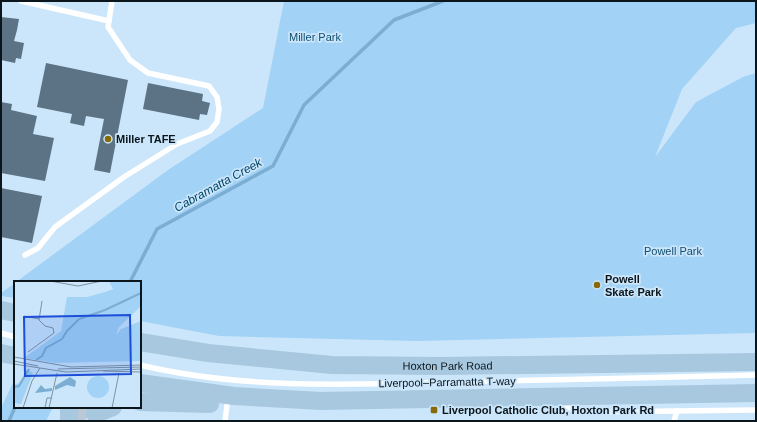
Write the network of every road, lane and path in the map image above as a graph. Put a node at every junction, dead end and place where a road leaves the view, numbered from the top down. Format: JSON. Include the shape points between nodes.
{"nodes":[{"id":1,"x":21,"y":1,"type":"edge"},
{"id":2,"x":112,"y":1,"type":"edge"},
{"id":3,"x":109,"y":21,"type":"junction"},
{"id":4,"x":25,"y":255,"type":"dead end"},
{"id":5,"x":1,"y":310,"type":"edge"},
{"id":6,"x":14,"y":313,"type":"edge"},
{"id":7,"x":1,"y":333,"type":"edge"},
{"id":8,"x":14,"y":337,"type":"edge"},
{"id":9,"x":141,"y":343,"type":"edge"},
{"id":10,"x":1,"y":353,"type":"edge"},
{"id":11,"x":14,"y":356,"type":"edge"},
{"id":12,"x":756,"y":362,"type":"edge"},
{"id":13,"x":141,"y":365,"type":"edge"},
{"id":14,"x":756,"y":375,"type":"edge"},
{"id":15,"x":141,"y":383,"type":"edge"},
{"id":16,"x":756,"y":393,"type":"edge"},
{"id":17,"x":552,"y":397,"type":"junction"},
{"id":18,"x":294,"y":400,"type":"junction"},
{"id":19,"x":141,"y":402,"type":"edge"},
{"id":20,"x":69,"y":408,"type":"edge"},
{"id":21,"x":109,"y":408,"type":"edge"},
{"id":22,"x":756,"y":410,"type":"edge"},
{"id":23,"x":677,"y":411,"type":"junction"},
{"id":24,"x":92,"y":412,"type":"edge"},
{"id":25,"x":226,"y":413,"type":"edge"},
{"id":26,"x":69,"y":421,"type":"edge"},
{"id":27,"x":75,"y":421,"type":"edge"},
{"id":28,"x":674,"y":421,"type":"edge"}],
"edges":[{"from":1,"to":3,"type":"lane"},
{"from":2,"to":3,"type":"lane"},
{"from":3,"to":4,"type":"lane","via":[[108,27],[130,60],[148,72],[209,86],[218,97],[220,109],[217,122],[210,131],[177,144],[124,177],[56,227],[38,248]]},
{"from":5,"to":6,"type":"main road"},
{"from":7,"to":8,"type":"lane"},
{"from":9,"to":12,"type":"main road","name":"Hoxton Park Road","via":[[208,353],[332,365]]},
{"from":10,"to":11,"type":"main road"},
{"from":13,"to":14,"type":"lane","name":"Liverpool–Parramatta T-way","via":[[261,382],[353,384]]},
{"from":15,"to":18,"type":"main road","via":[[234,396]]},
{"from":16,"to":17,"type":"main road"},
{"from":17,"to":18,"type":"main road"},
{"from":17,"to":23,"type":"lane","via":[[575,411]]},
{"from":18,"to":25,"type":"main road"},
{"from":19,"to":25,"type":"main road","via":[[190,402]]},
{"from":20,"to":26,"type":"main road"},
{"from":21,"to":24,"type":"main road"},
{"from":22,"to":23,"type":"lane"},
{"from":23,"to":28,"type":"lane"},
{"from":24,"to":27,"type":"main road"}]}
